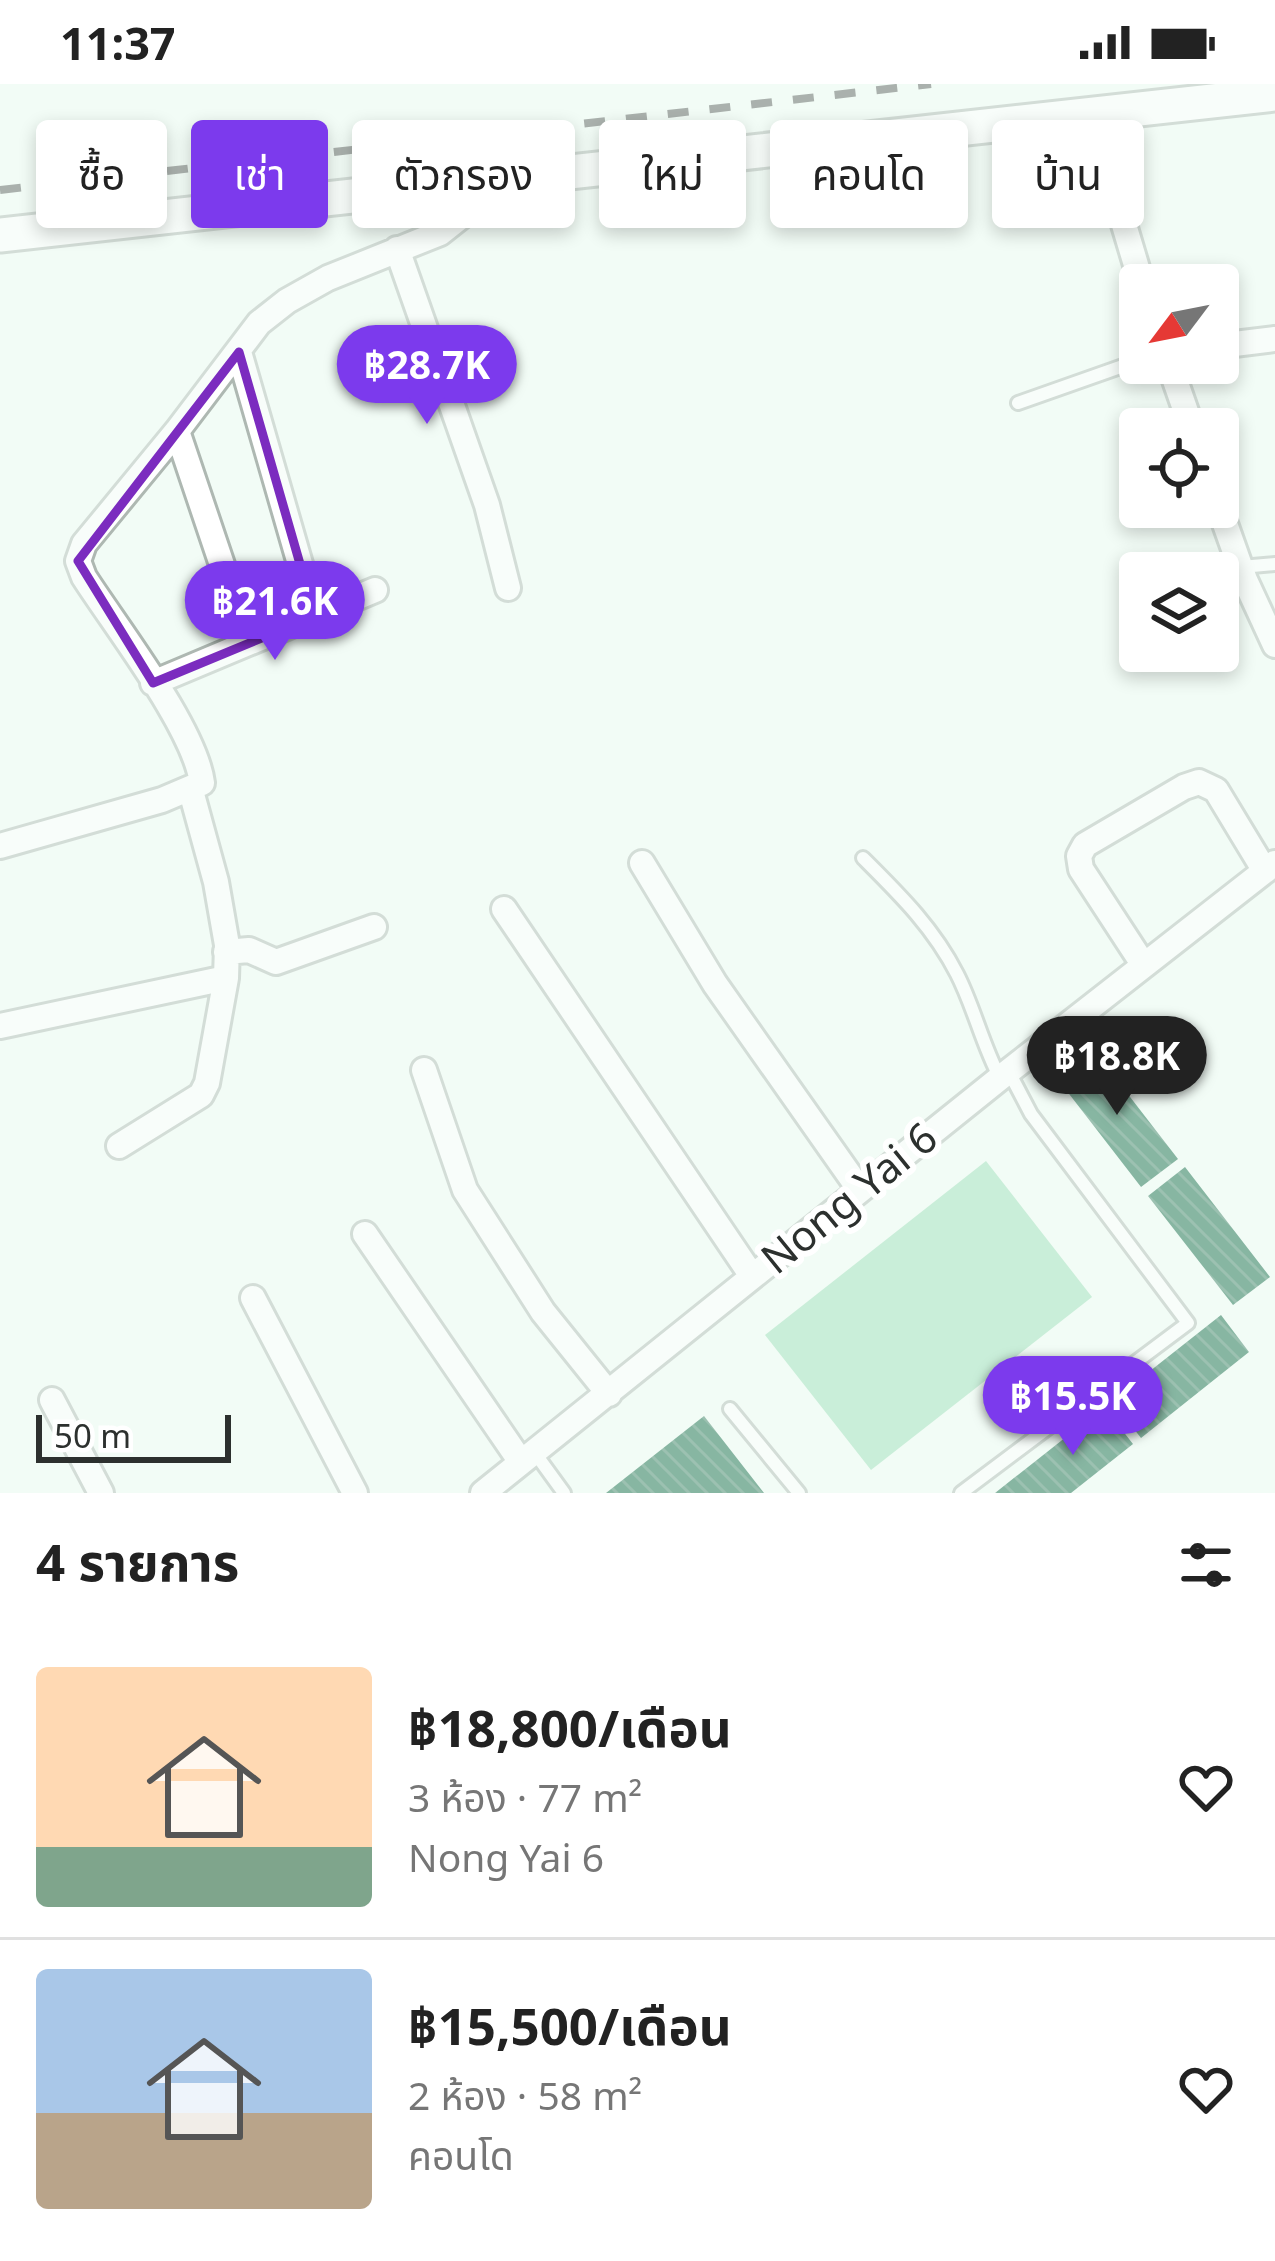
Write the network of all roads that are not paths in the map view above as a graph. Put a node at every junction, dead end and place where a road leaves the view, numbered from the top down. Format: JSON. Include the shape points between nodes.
{"nodes":[{"id":1,"x":1275,"y":94,"type":"edge"},
{"id":2,"x":1091,"y":114,"type":"junction"},
{"id":3,"x":575,"y":172,"type":"edge"},
{"id":4,"x":352,"y":197,"type":"edge"},
{"id":5,"x":446,"y":228,"type":"edge"},
{"id":6,"x":0,"y":235,"type":"edge"},
{"id":7,"x":397,"y":249,"type":"junction"},
{"id":8,"x":1136,"y":264,"type":"edge"},
{"id":9,"x":1275,"y":339,"type":"edge"},
{"id":10,"x":1239,"y":343,"type":"edge"},
{"id":11,"x":239,"y":352,"type":"junction"},
{"id":12,"x":1119,"y":367,"type":"edge"},
{"id":13,"x":1018,"y":403,"type":"dead end"},
{"id":14,"x":177,"y":431,"type":"junction"},
{"id":15,"x":1226,"y":528,"type":"edge"},
{"id":16,"x":1275,"y":564,"type":"edge"},
{"id":17,"x":1240,"y":567,"type":"junction"},
{"id":18,"x":508,"y":588,"type":"dead end"},
{"id":19,"x":375,"y":590,"type":"dead end"},
{"id":20,"x":315,"y":616,"type":"junction"},
{"id":21,"x":248,"y":642,"type":"junction"},
{"id":22,"x":1275,"y":645,"type":"edge"},
{"id":23,"x":153,"y":683,"type":"junction"},
{"id":24,"x":191,"y":791,"type":"junction"},
{"id":25,"x":0,"y":846,"type":"edge"},
{"id":26,"x":862,"y":858,"type":"dead end"},
{"id":27,"x":642,"y":862,"type":"dead end"},
{"id":28,"x":1270,"y":867,"type":"edge"},
{"id":29,"x":504,"y":909,"type":"dead end"},
{"id":30,"x":374,"y":927,"type":"dead end"},
{"id":31,"x":226,"y":952,"type":"junction"},
{"id":32,"x":1143,"y":964,"type":"junction"},
{"id":33,"x":226,"y":979,"type":"junction"},
{"id":34,"x":0,"y":1026,"type":"edge"},
{"id":35,"x":424,"y":1070,"type":"dead end"},
{"id":36,"x":1004,"y":1074,"type":"junction"},
{"id":37,"x":119,"y":1146,"type":"dead end"},
{"id":38,"x":860,"y":1190,"type":"junction"},
{"id":39,"x":365,"y":1234,"type":"dead end"},
{"id":40,"x":752,"y":1276,"type":"junction"},
{"id":41,"x":253,"y":1298,"type":"dead end"},
{"id":42,"x":609,"y":1394,"type":"junction"},
{"id":43,"x":52,"y":1400,"type":"dead end"},
{"id":44,"x":730,"y":1409,"type":"dead end"},
{"id":45,"x":527,"y":1457,"type":"junction"},
{"id":46,"x":101,"y":1493,"type":"edge"},
{"id":47,"x":355,"y":1493,"type":"edge"},
{"id":48,"x":484,"y":1493,"type":"edge"},
{"id":49,"x":564,"y":1493,"type":"edge"},
{"id":50,"x":799,"y":1493,"type":"edge"},
{"id":51,"x":961,"y":1493,"type":"edge"}],
"edges":[{"from":1,"to":2,"type":"street"},
{"from":2,"to":3,"type":"street"},
{"from":2,"to":8,"type":"street"},
{"from":4,"to":6,"type":"street"},
{"from":5,"to":7,"type":"street"},
{"from":7,"to":11,"type":"street","via":[[287,301]]},
{"from":7,"to":18,"type":"street"},
{"from":9,"to":10,"type":"street"},
{"from":11,"to":14,"type":"street"},
{"from":11,"to":20,"type":"street"},
{"from":12,"to":13,"type":"lane"},
{"from":14,"to":21,"type":"street"},
{"from":14,"to":23,"type":"street","via":[[78,561]]},
{"from":15,"to":17,"type":"street"},
{"from":16,"to":17,"type":"lane"},
{"from":17,"to":22,"type":"street"},
{"from":19,"to":20,"type":"street"},
{"from":20,"to":21,"type":"street"},
{"from":21,"to":23,"type":"street"},
{"from":23,"to":24,"type":"street","via":[[199,762],[202,783]]},
{"from":24,"to":25,"type":"street"},
{"from":24,"to":31,"type":"street"},
{"from":26,"to":36,"type":"lane","via":[[943,949]]},
{"from":27,"to":38,"type":"street","via":[[715,984]]},
{"from":28,"to":32,"type":"street","name":"Nong Yai 6"},
{"from":28,"to":32,"type":"street","via":[[1216,790],[1198,782],[1085,845],[1081,869]]},
{"from":29,"to":40,"type":"street"},
{"from":30,"to":31,"type":"street","via":[[276,962],[249,950]]},
{"from":31,"to":33,"type":"street"},
{"from":32,"to":36,"type":"street","name":"Nong Yai 6"},
{"from":33,"to":34,"type":"street"},
{"from":33,"to":37,"type":"street","via":[[200,1095]]},
{"from":35,"to":42,"type":"street","via":[[465,1190],[543,1312]]},
{"from":36,"to":38,"type":"street","name":"Nong Yai 6"},
{"from":36,"to":51,"type":"lane","via":[[1187,1323]]},
{"from":38,"to":40,"type":"street","name":"Nong Yai 6"},
{"from":39,"to":45,"type":"street"},
{"from":40,"to":42,"type":"street","name":"Nong Yai 6"},
{"from":41,"to":47,"type":"street"},
{"from":42,"to":45,"type":"street","name":"Nong Yai 6"},
{"from":43,"to":46,"type":"street"},
{"from":44,"to":50,"type":"lane"},
{"from":45,"to":48,"type":"street","name":"Nong Yai 6"},
{"from":45,"to":49,"type":"lane"}]}
